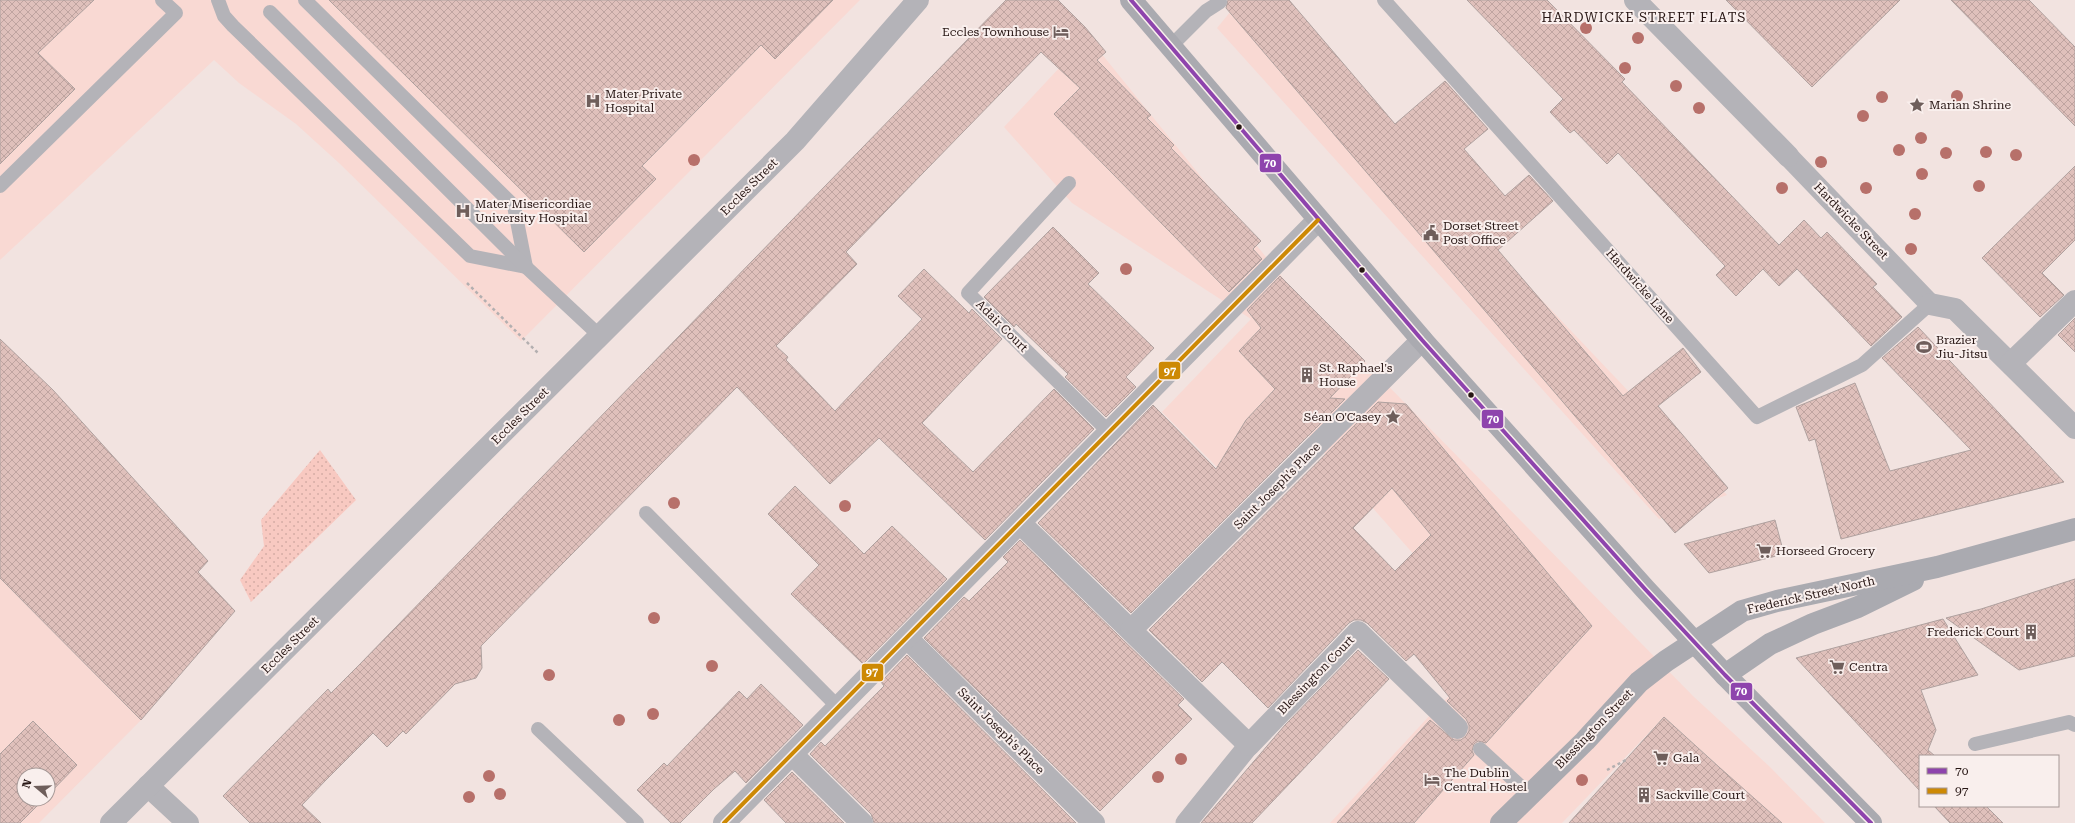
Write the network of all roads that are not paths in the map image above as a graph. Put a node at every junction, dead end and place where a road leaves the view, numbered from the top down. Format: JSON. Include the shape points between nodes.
{"nodes":[{"id":1,"x":162,"y":0,"type":"edge"},
{"id":2,"x":218,"y":0,"type":"edge"},
{"id":3,"x":305,"y":0,"type":"edge"},
{"id":4,"x":918,"y":0,"type":"edge"},
{"id":5,"x":1131,"y":0,"type":"edge"},
{"id":6,"x":1384,"y":0,"type":"edge"},
{"id":7,"x":1635,"y":0,"type":"edge"},
{"id":8,"x":1220,"y":2,"type":"dead end"},
{"id":9,"x":270,"y":12,"type":"dead end"},
{"id":10,"x":1170,"y":47,"type":"junction"},
{"id":11,"x":1788,"y":156,"type":"joint"},
{"id":12,"x":1069,"y":183,"type":"dead end"},
{"id":13,"x":0,"y":186,"type":"edge"},
{"id":14,"x":1318,"y":220,"type":"junction"},
{"id":15,"x":526,"y":267,"type":"junction"},
{"id":16,"x":2075,"y":301,"type":"edge"},
{"id":17,"x":1930,"y":304,"type":"junction"},
{"id":18,"x":600,"y":336,"type":"junction"},
{"id":19,"x":1422,"y":340,"type":"junction"},
{"id":20,"x":2011,"y":363,"type":"junction"},
{"id":21,"x":2075,"y":428,"type":"edge"},
{"id":22,"x":1108,"y":431,"type":"junction"},
{"id":23,"x":646,"y":512,"type":"dead end"},
{"id":24,"x":1020,"y":523,"type":"junction"},
{"id":25,"x":2075,"y":529,"type":"edge"},
{"id":26,"x":1937,"y":567,"type":"junction"},
{"id":27,"x":1131,"y":630,"type":"junction"},
{"id":28,"x":907,"y":638,"type":"junction"},
{"id":29,"x":1693,"y":642,"type":"junction"},
{"id":30,"x":1724,"y":675,"type":"junction"},
{"id":31,"x":839,"y":708,"type":"junction"},
{"id":32,"x":2075,"y":725,"type":"edge"},
{"id":33,"x":1457,"y":728,"type":"dead end"},
{"id":34,"x":538,"y":729,"type":"dead end"},
{"id":35,"x":1249,"y":744,"type":"junction"},
{"id":36,"x":1975,"y":744,"type":"dead end"},
{"id":37,"x":1480,"y":749,"type":"dead end"},
{"id":38,"x":792,"y":754,"type":"junction"},
{"id":39,"x":148,"y":786,"type":"junction"},
{"id":40,"x":1528,"y":794,"type":"junction"},
{"id":41,"x":111,"y":823,"type":"edge"},
{"id":42,"x":188,"y":823,"type":"edge"},
{"id":43,"x":637,"y":823,"type":"edge"},
{"id":44,"x":724,"y":823,"type":"edge"},
{"id":45,"x":862,"y":823,"type":"edge"},
{"id":46,"x":1094,"y":823,"type":"edge"},
{"id":47,"x":1186,"y":823,"type":"edge"},
{"id":48,"x":1501,"y":823,"type":"edge"},
{"id":49,"x":1871,"y":823,"type":"edge"}],
"edges":[{"from":1,"to":13,"type":"lane","via":[[176,13]]},
{"from":2,"to":15,"type":"lane","via":[[224,16],[233,26],[470,256]]},
{"from":3,"to":15,"type":"lane","via":[[514,206]]},
{"from":4,"to":18,"type":"street","name":"Eccles Street","via":[[795,141]]},
{"from":5,"to":10,"type":"main road"},
{"from":6,"to":17,"type":"lane","name":"Hardwicke Lane","via":[[1756,417],[1862,365]]},
{"from":7,"to":11,"type":"street","name":"Hardwicke Street"},
{"from":8,"to":10,"type":"lane","via":[[1206,10]]},
{"from":9,"to":15,"type":"lane"},
{"from":10,"to":14,"type":"main road"},
{"from":11,"to":17,"type":"street","name":"Hardwicke Street"},
{"from":12,"to":22,"type":"lane","name":"Adair Court","via":[[968,293]]},
{"from":14,"to":19,"type":"main road"},
{"from":14,"to":22,"type":"street"},
{"from":15,"to":18,"type":"lane"},
{"from":16,"to":20,"type":"street"},
{"from":17,"to":20,"type":"street","via":[[1955,309]]},
{"from":18,"to":39,"type":"street","name":"Eccles Street"},
{"from":19,"to":27,"type":"street","name":"Saint Joseph's Place"},
{"from":19,"to":29,"type":"main road"},
{"from":20,"to":21,"type":"street"},
{"from":22,"to":24,"type":"street"},
{"from":23,"to":31,"type":"lane"},
{"from":24,"to":27,"type":"street"},
{"from":24,"to":28,"type":"street"},
{"from":25,"to":26,"type":"main road","name":"Frederick Street North"},
{"from":26,"to":29,"type":"main road","name":"Frederick Street North","via":[[1784,599],[1742,611]]},
{"from":26,"to":30,"type":"main road","name":"Frederick Street North","via":[[1858,607],[1770,644]]},
{"from":27,"to":35,"type":"street"},
{"from":28,"to":31,"type":"street"},
{"from":28,"to":46,"type":"street","name":"Saint Joseph's Place"},
{"from":29,"to":30,"type":"main road"},
{"from":29,"to":40,"type":"main road","name":"Blessington Street","via":[[1639,682],[1585,741]]},
{"from":30,"to":49,"type":"main road"},
{"from":31,"to":38,"type":"street"},
{"from":32,"to":36,"type":"lane","via":[[2070,722]]},
{"from":33,"to":35,"type":"street","name":"Blessington Court","via":[[1358,632]]},
{"from":34,"to":43,"type":"lane"},
{"from":35,"to":47,"type":"street","name":"Blessington Court"},
{"from":37,"to":40,"type":"lane"},
{"from":38,"to":44,"type":"street"},
{"from":38,"to":45,"type":"street"},
{"from":39,"to":41,"type":"street","name":"Eccles Street"},
{"from":39,"to":42,"type":"street"},
{"from":40,"to":48,"type":"main road","name":"Blessington Street"}]}
